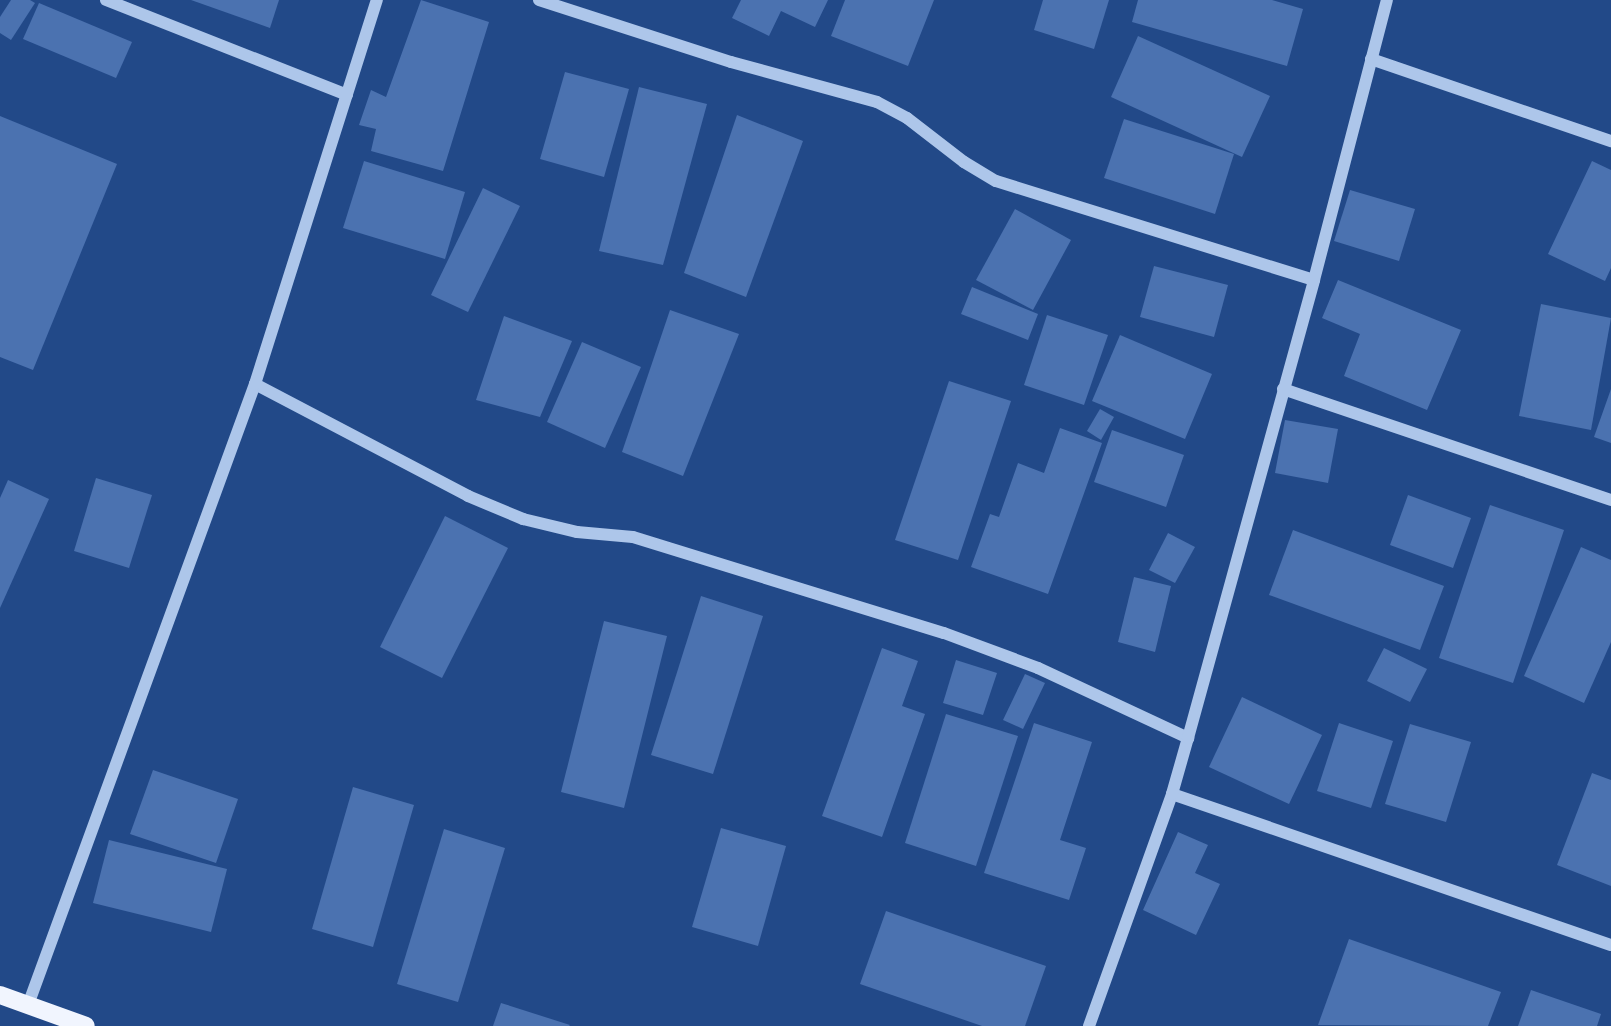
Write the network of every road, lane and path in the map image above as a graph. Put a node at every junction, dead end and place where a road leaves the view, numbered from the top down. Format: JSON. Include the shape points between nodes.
{"nodes":[{"id":1,"x":106,"y":0,"type":"edge"},
{"id":2,"x":377,"y":0,"type":"edge"},
{"id":3,"x":539,"y":0,"type":"edge"},
{"id":4,"x":1387,"y":0,"type":"edge"},
{"id":5,"x":1371,"y":59,"type":"junction"},
{"id":6,"x":347,"y":95,"type":"junction"},
{"id":7,"x":1611,"y":141,"type":"edge"},
{"id":8,"x":1314,"y":280,"type":"junction"},
{"id":9,"x":255,"y":384,"type":"junction"},
{"id":10,"x":1283,"y":389,"type":"junction"},
{"id":11,"x":1611,"y":500,"type":"edge"},
{"id":12,"x":1188,"y":738,"type":"junction"},
{"id":13,"x":1172,"y":794,"type":"junction"},
{"id":14,"x":1611,"y":945,"type":"edge"},
{"id":15,"x":0,"y":995,"type":"edge"},
{"id":16,"x":28,"y":1005,"type":"junction"},
{"id":17,"x":86,"y":1026,"type":"edge"},
{"id":18,"x":1089,"y":1026,"type":"edge"}],
"edges":[{"from":1,"to":6,"type":"street"},
{"from":2,"to":6,"type":"street"},
{"from":3,"to":8,"type":"street","via":[[731,62],[877,102],[996,181]]},
{"from":4,"to":5,"type":"street"},
{"from":5,"to":7,"type":"street"},
{"from":5,"to":8,"type":"street"},
{"from":6,"to":9,"type":"street"},
{"from":8,"to":10,"type":"street"},
{"from":9,"to":12,"type":"street","via":[[468,496],[523,519],[577,532],[633,537],[944,634],[1038,668]]},
{"from":9,"to":16,"type":"street"},
{"from":10,"to":11,"type":"street"},
{"from":10,"to":12,"type":"street"},
{"from":12,"to":13,"type":"street"},
{"from":13,"to":14,"type":"street"},
{"from":13,"to":18,"type":"street"},
{"from":15,"to":16,"type":"main road"},
{"from":16,"to":17,"type":"main road"}]}
